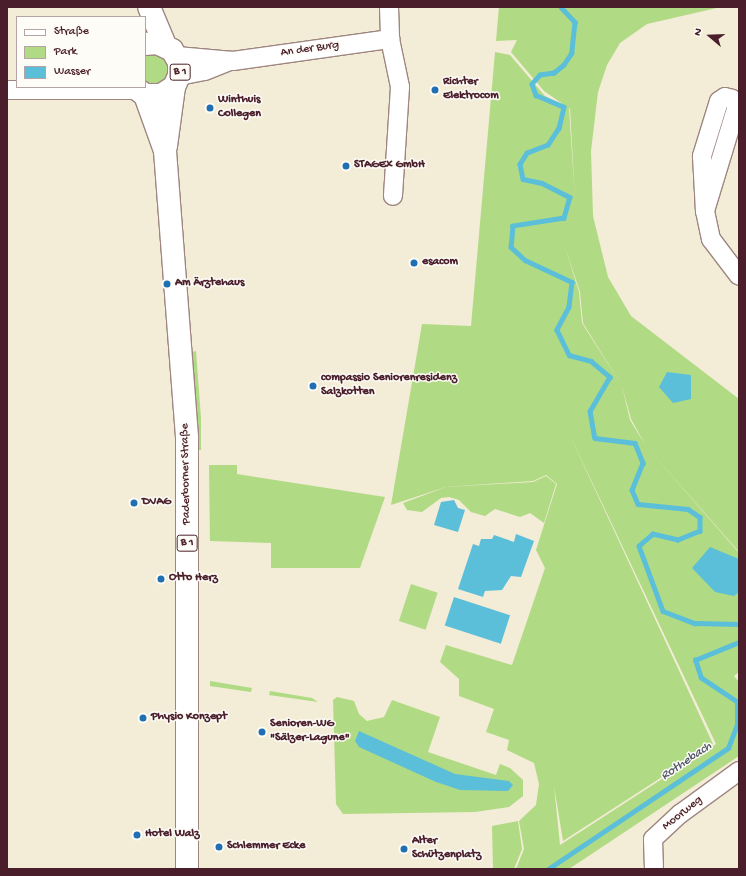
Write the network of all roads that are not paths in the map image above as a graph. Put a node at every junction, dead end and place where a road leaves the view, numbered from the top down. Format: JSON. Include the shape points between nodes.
{"nodes":[{"id":1,"x":150,"y":7,"type":"edge"},
{"id":2,"x":389,"y":7,"type":"edge"},
{"id":3,"x":390,"y":39,"type":"junction"},
{"id":4,"x":168,"y":62,"type":"edge"},
{"id":5,"x":95,"y":88,"type":"edge"},
{"id":6,"x":7,"y":90,"type":"edge"},
{"id":7,"x":139,"y":90,"type":"edge"},
{"id":8,"x":165,"y":151,"type":"junction"},
{"id":9,"x":393,"y":196,"type":"dead end"},
{"id":10,"x":705,"y":211,"type":"junction"},
{"id":11,"x":739,"y":276,"type":"edge"},
{"id":12,"x":739,"y":771,"type":"edge"},
{"id":13,"x":187,"y":869,"type":"edge"},
{"id":14,"x":654,"y":869,"type":"edge"}],
"edges":[{"from":1,"to":4,"type":"main road","name":"Paderborner Straße","number":"B 1"},
{"from":2,"to":3,"type":"street"},
{"from":3,"to":4,"type":"street","name":"An der Burg","via":[[230,61],[205,72]]},
{"from":3,"to":9,"type":"street","via":[[400,87]]},
{"from":4,"to":7,"type":"main road","number":"B 1","via":[[161,95]]},
{"from":4,"to":8,"type":"main road","name":"Paderborner Straße","number":"B 1"},
{"from":5,"to":6,"type":"street"},
{"from":5,"to":7,"type":"street"},
{"from":7,"to":8,"type":"main road","name":"Paderborner Straße","number":"B 1"},
{"from":8,"to":13,"type":"main road","name":"Paderborner Straße","number":"B 1","via":[[187,438]]},
{"from":10,"to":10,"type":"street","via":[[737,106],[732,99],[725,97],[719,100],[702,156]]},
{"from":10,"to":11,"type":"street","via":[[711,239]]},
{"from":12,"to":14,"type":"street","name":"Moorweg","via":[[680,814],[653,839]]}]}
